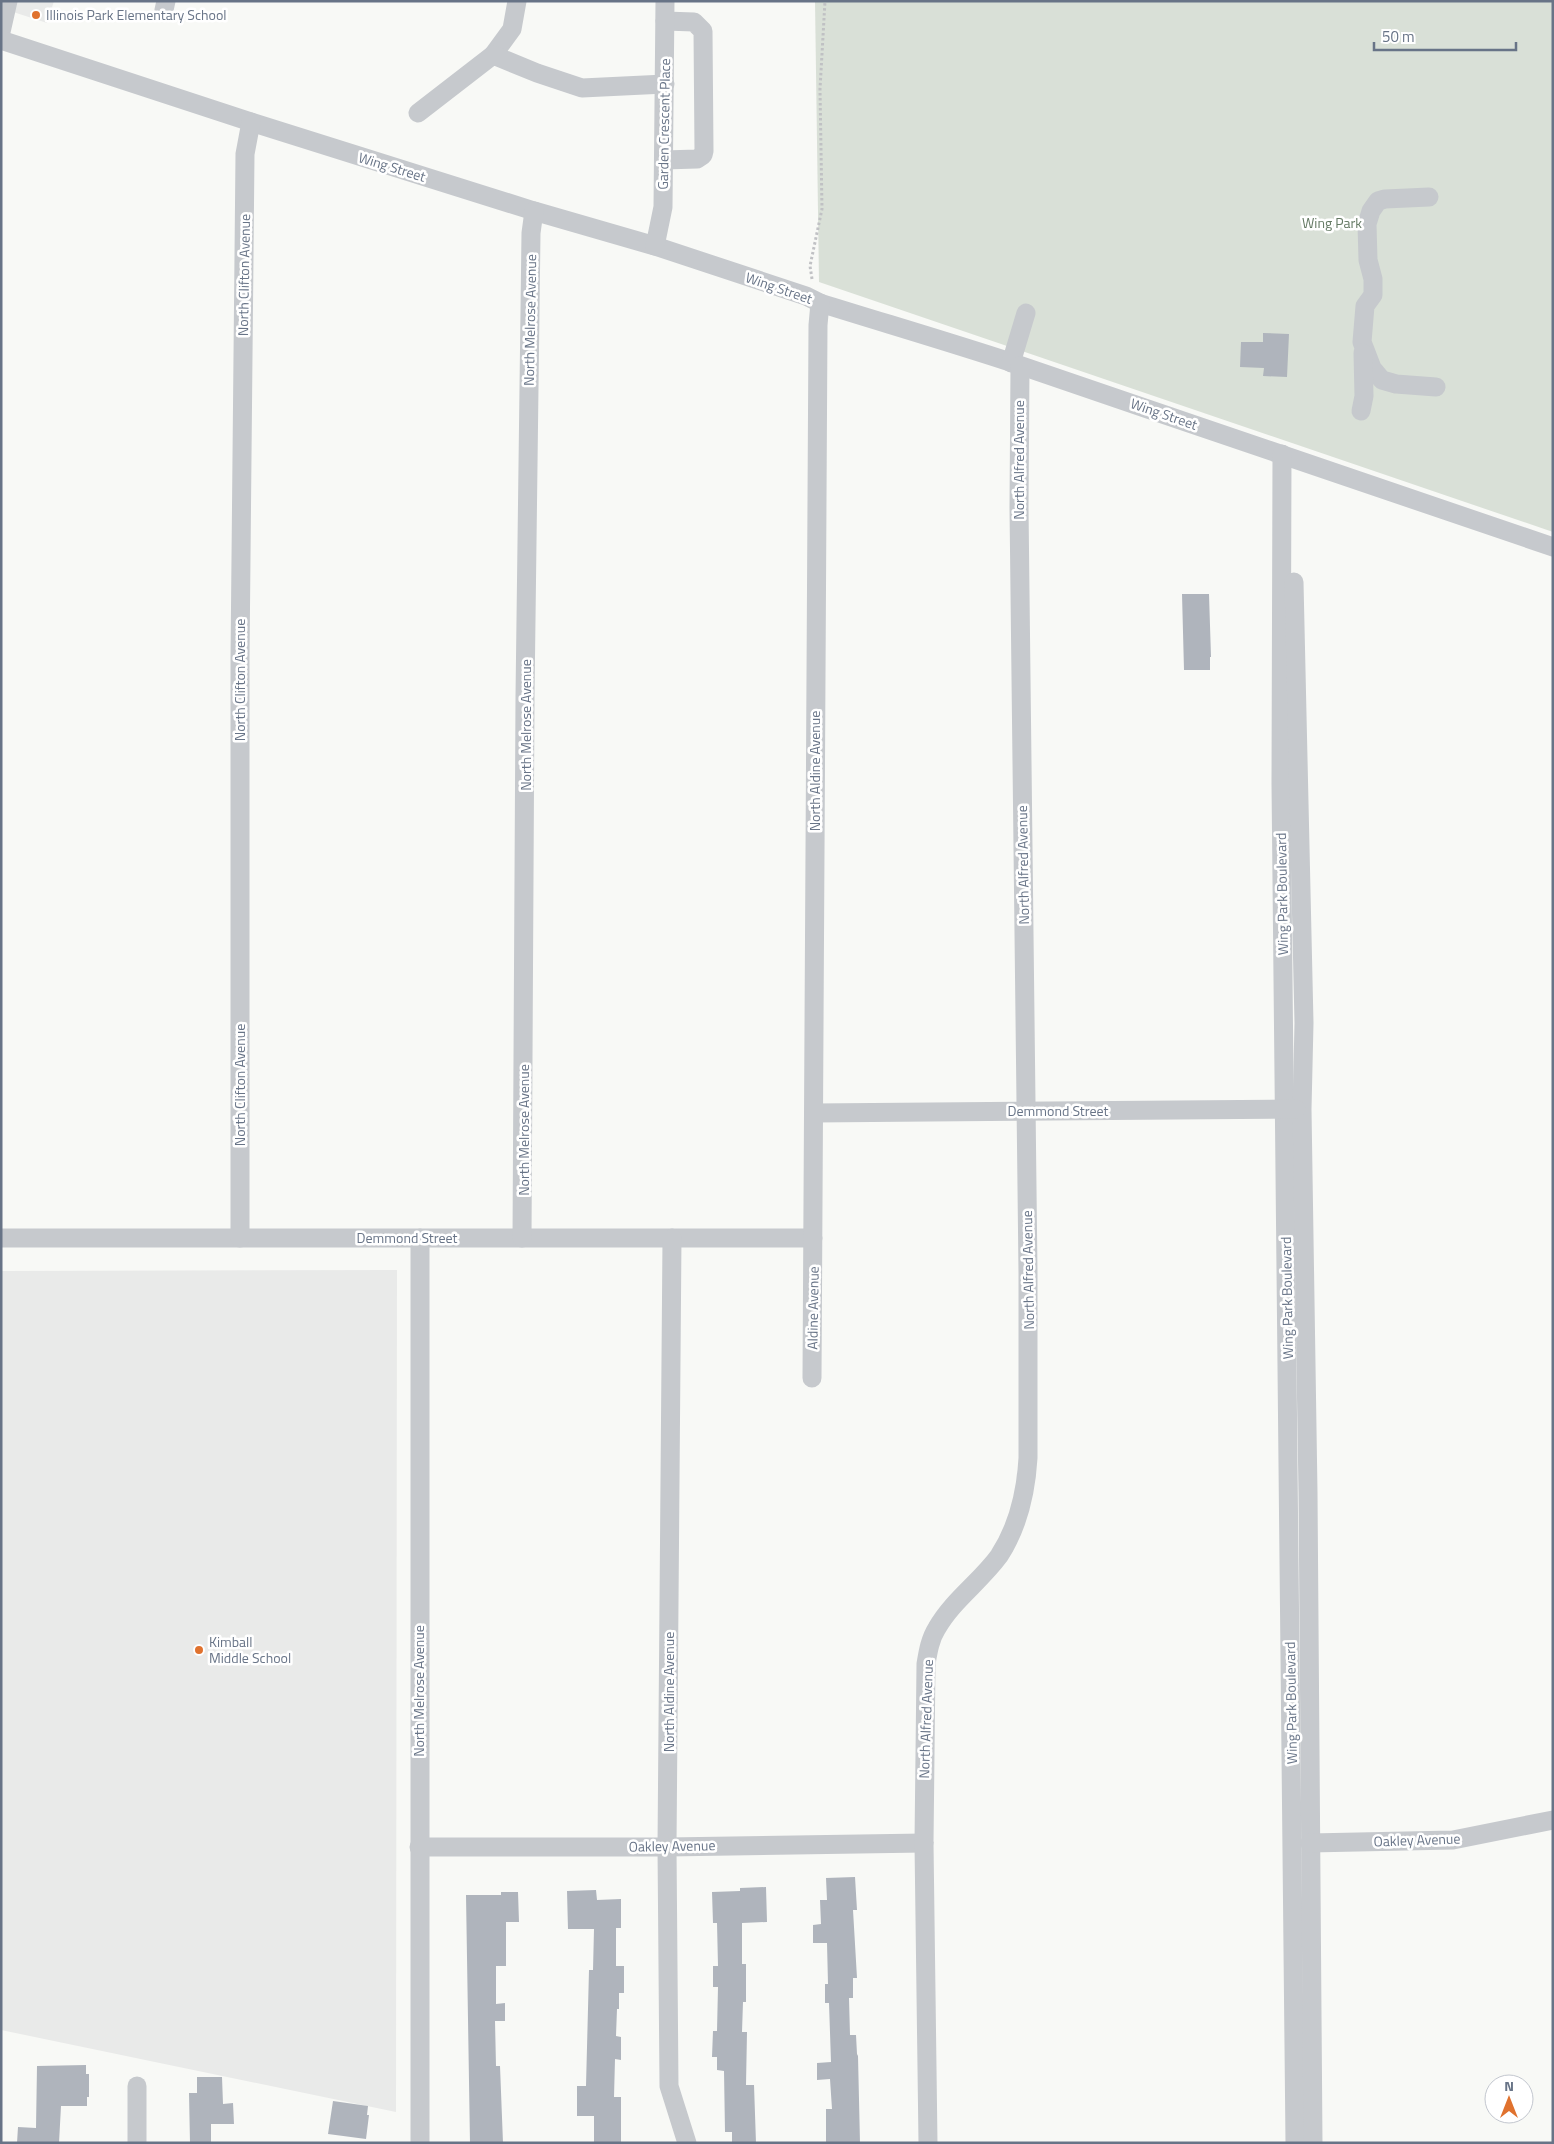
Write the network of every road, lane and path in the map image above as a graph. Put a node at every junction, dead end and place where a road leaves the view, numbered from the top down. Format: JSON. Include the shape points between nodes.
{"nodes":[{"id":1,"x":8,"y":1,"type":"edge"},
{"id":2,"x":517,"y":1,"type":"edge"},
{"id":3,"x":665,"y":1,"type":"edge"},
{"id":4,"x":825,"y":1,"type":"edge"},
{"id":5,"x":665,"y":21,"type":"junction"},
{"id":6,"x":1,"y":32,"type":"edge"},
{"id":7,"x":1,"y":40,"type":"edge"},
{"id":8,"x":493,"y":55,"type":"junction"},
{"id":9,"x":665,"y":84,"type":"junction"},
{"id":10,"x":418,"y":113,"type":"dead end"},
{"id":11,"x":251,"y":122,"type":"junction"},
{"id":12,"x":664,"y":160,"type":"junction"},
{"id":13,"x":1429,"y":197,"type":"dead end"},
{"id":14,"x":534,"y":212,"type":"junction"},
{"id":15,"x":655,"y":246,"type":"junction"},
{"id":16,"x":820,"y":303,"type":"junction"},
{"id":17,"x":1026,"y":313,"type":"dead end"},
{"id":18,"x":1362,"y":342,"type":"junction"},
{"id":19,"x":1016,"y":364,"type":"junction"},
{"id":20,"x":1382,"y":380,"type":"junction"},
{"id":21,"x":1436,"y":387,"type":"dead end"},
{"id":22,"x":1364,"y":388,"type":"junction"},
{"id":23,"x":1361,"y":411,"type":"dead end"},
{"id":24,"x":1287,"y":456,"type":"junction"},
{"id":25,"x":1553,"y":547,"type":"edge"},
{"id":26,"x":1293,"y":1109,"type":"junction"},
{"id":27,"x":1026,"y":1111,"type":"junction"},
{"id":28,"x":814,"y":1113,"type":"junction"},
{"id":29,"x":1,"y":1238,"type":"edge"},
{"id":30,"x":240,"y":1238,"type":"junction"},
{"id":31,"x":420,"y":1238,"type":"junction"},
{"id":32,"x":522,"y":1238,"type":"junction"},
{"id":33,"x":672,"y":1238,"type":"junction"},
{"id":34,"x":813,"y":1238,"type":"junction"},
{"id":35,"x":812,"y":1378,"type":"dead end"},
{"id":36,"x":1553,"y":1820,"type":"edge"},
{"id":37,"x":924,"y":1843,"type":"junction"},
{"id":38,"x":1310,"y":1843,"type":"junction"},
{"id":39,"x":419,"y":1847,"type":"junction"},
{"id":40,"x":667,"y":1847,"type":"junction"},
{"id":41,"x":137,"y":2086,"type":"dead end"},
{"id":42,"x":137,"y":2143,"type":"edge"},
{"id":43,"x":420,"y":2143,"type":"edge"},
{"id":44,"x":687,"y":2143,"type":"edge"},
{"id":45,"x":928,"y":2143,"type":"edge"},
{"id":46,"x":1295,"y":2143,"type":"edge"},
{"id":47,"x":1313,"y":2143,"type":"edge"}],
"edges":[{"from":1,"to":6,"type":"street"},
{"from":2,"to":8,"type":"street","via":[[512,29]]},
{"from":3,"to":5,"type":"street","name":"Garden Crescent Place"},
{"from":4,"to":16,"type":"path","via":[[820,89],[822,209],[810,272]]},
{"from":5,"to":9,"type":"street","name":"Garden Crescent Place"},
{"from":5,"to":12,"type":"street","via":[[694,22],[703,31],[704,151],[697,159]]},
{"from":7,"to":11,"type":"street","name":"Wing Street"},
{"from":8,"to":9,"type":"street","via":[[536,74],[582,88]]},
{"from":8,"to":10,"type":"street"},
{"from":9,"to":12,"type":"street","name":"Garden Crescent Place"},
{"from":11,"to":14,"type":"street","name":"Wing Street"},
{"from":11,"to":30,"type":"street","name":"North Clifton Avenue","via":[[245,154],[240,630]]},
{"from":12,"to":15,"type":"street","name":"Garden Crescent Place","via":[[663,207]]},
{"from":13,"to":18,"type":"street","via":[[1385,198],[1378,201],[1372,211],[1367,224],[1373,295],[1365,306]]},
{"from":14,"to":15,"type":"street","name":"Wing Street"},
{"from":14,"to":32,"type":"street","name":"North Melrose Avenue","via":[[531,233],[525,697]]},
{"from":15,"to":16,"type":"street","name":"Wing Street"},
{"from":16,"to":19,"type":"street","name":"Wing Street"},
{"from":16,"to":28,"type":"street","name":"North Aldine Avenue"},
{"from":17,"to":19,"type":"street","name":"North Alfred Avenue"},
{"from":18,"to":20,"type":"street","via":[[1372,368]]},
{"from":18,"to":22,"type":"street"},
{"from":19,"to":24,"type":"street","name":"Wing Street"},
{"from":19,"to":27,"type":"street","name":"North Alfred Avenue"},
{"from":20,"to":21,"type":"street"},
{"from":20,"to":22,"type":"street"},
{"from":22,"to":23,"type":"street"},
{"from":24,"to":25,"type":"street","name":"Wing Street"},
{"from":24,"to":26,"type":"street","name":"Wing Park Boulevard","via":[[1304,1014]]},
{"from":26,"to":27,"type":"street","name":"Demmond Street"},
{"from":26,"to":38,"type":"street","name":"Wing Park Boulevard","via":[[1309,1521]]},
{"from":26,"to":46,"type":"street","name":"Wing Park Boulevard"},
{"from":27,"to":28,"type":"street","name":"Demmond Street"},
{"from":27,"to":37,"type":"street","name":"North Alfred Avenue","via":[[1027,1482],[1022,1505],[999,1556],[945,1615],[930,1643],[925,1690]]},
{"from":28,"to":34,"type":"street","name":"North Aldine Avenue"},
{"from":29,"to":30,"type":"street","name":"Demmond Street"},
{"from":30,"to":31,"type":"street","name":"Demmond Street"},
{"from":31,"to":32,"type":"street","name":"Demmond Street"},
{"from":31,"to":39,"type":"street","name":"North Melrose Avenue"},
{"from":32,"to":33,"type":"street","name":"Demmond Street"},
{"from":33,"to":34,"type":"street","name":"Demmond Street"},
{"from":33,"to":40,"type":"street","name":"North Aldine Avenue"},
{"from":34,"to":35,"type":"street","name":"Aldine Avenue"},
{"from":36,"to":38,"type":"street","name":"Oakley Avenue","via":[[1453,1840]]},
{"from":37,"to":40,"type":"street","name":"Oakley Avenue"},
{"from":37,"to":45,"type":"street","name":"North Alfred Avenue"},
{"from":38,"to":47,"type":"street","name":"Wing Park Boulevard"},
{"from":39,"to":40,"type":"street","name":"Oakley Avenue"},
{"from":39,"to":43,"type":"street","name":"North Melrose Avenue"},
{"from":40,"to":44,"type":"street","name":"North Aldine Avenue","via":[[669,2086]]},
{"from":41,"to":42,"type":"street"}]}
